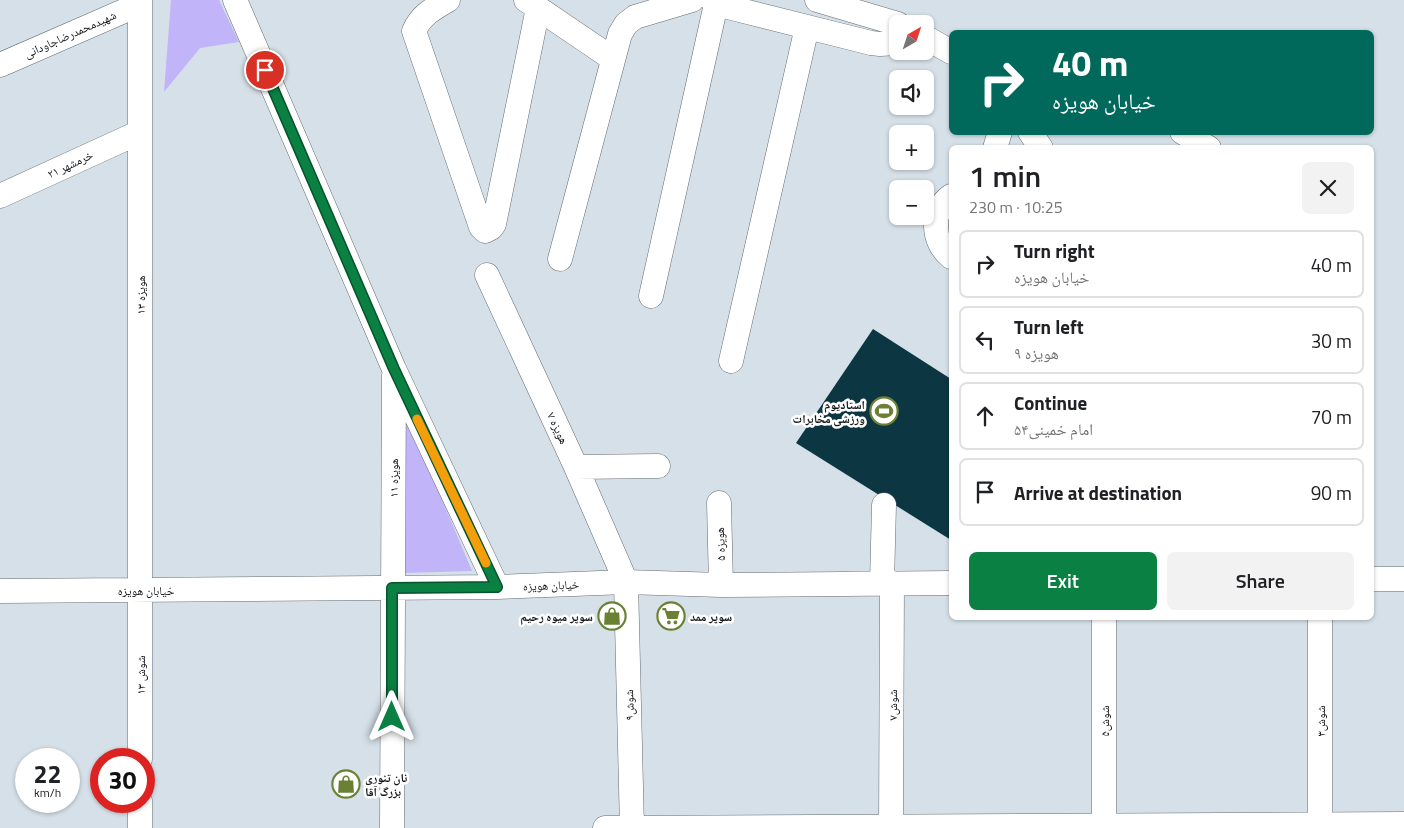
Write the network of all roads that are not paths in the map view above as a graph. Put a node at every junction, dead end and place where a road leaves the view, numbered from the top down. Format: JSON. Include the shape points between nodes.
{"nodes":[{"id":1,"x":235,"y":0,"type":"edge"},
{"id":2,"x":448,"y":0,"type":"edge"},
{"id":3,"x":692,"y":0,"type":"edge"},
{"id":4,"x":817,"y":0,"type":"edge"},
{"id":5,"x":140,"y":2,"type":"edge"},
{"id":6,"x":714,"y":2,"type":"edge"},
{"id":7,"x":532,"y":4,"type":"edge"},
{"id":8,"x":889,"y":21,"type":"edge"},
{"id":9,"x":807,"y":27,"type":"junction"},
{"id":10,"x":889,"y":43,"type":"edge"},
{"id":11,"x":613,"y":59,"type":"junction"},
{"id":12,"x":0,"y":65,"type":"edge"},
{"id":13,"x":140,"y":132,"type":"junction"},
{"id":14,"x":1187,"y":135,"type":"edge"},
{"id":15,"x":1204,"y":145,"type":"edge"},
{"id":16,"x":0,"y":196,"type":"edge"},
{"id":17,"x":949,"y":198,"type":"edge"},
{"id":18,"x":949,"y":255,"type":"edge"},
{"id":19,"x":560,"y":259,"type":"dead end"},
{"id":20,"x":487,"y":276,"type":"dead end"},
{"id":21,"x":652,"y":296,"type":"dead end"},
{"id":22,"x":731,"y":361,"type":"dead end"},
{"id":23,"x":394,"y":369,"type":"junction"},
{"id":24,"x":658,"y":466,"type":"dead end"},
{"id":25,"x":576,"y":467,"type":"junction"},
{"id":26,"x":719,"y":503,"type":"dead end"},
{"id":27,"x":884,"y":505,"type":"dead end"},
{"id":28,"x":1404,"y":578,"type":"edge"},
{"id":29,"x":1374,"y":579,"type":"edge"},
{"id":30,"x":626,"y":582,"type":"junction"},
{"id":31,"x":887,"y":583,"type":"junction"},
{"id":32,"x":949,"y":583,"type":"edge"},
{"id":33,"x":721,"y":585,"type":"junction"},
{"id":34,"x":497,"y":587,"type":"junction"},
{"id":35,"x":392,"y":588,"type":"junction"},
{"id":36,"x":140,"y":590,"type":"junction"},
{"id":37,"x":0,"y":591,"type":"edge"},
{"id":38,"x":1104,"y":620,"type":"edge"},
{"id":39,"x":1320,"y":620,"type":"edge"},
{"id":40,"x":140,"y":748,"type":"edge"},
{"id":41,"x":140,"y":813,"type":"edge"},
{"id":42,"x":1404,"y":824,"type":"edge"},
{"id":43,"x":1104,"y":826,"type":"edge"},
{"id":44,"x":1320,"y":826,"type":"edge"},
{"id":45,"x":891,"y":827,"type":"edge"},
{"id":46,"x":140,"y":828,"type":"edge"},
{"id":47,"x":392,"y":828,"type":"edge"},
{"id":48,"x":605,"y":828,"type":"edge"},
{"id":49,"x":632,"y":828,"type":"edge"}],
"edges":[{"from":1,"to":23,"type":"street"},
{"from":2,"to":7,"type":"street","via":[[427,13],[414,31],[481,227],[486,231],[494,224]]},
{"from":3,"to":11,"type":"street","via":[[635,17],[620,34]]},
{"from":4,"to":8,"type":"street"},
{"from":5,"to":12,"type":"street","name":"شهیدمحمدرضاجاودانی"},
{"from":5,"to":13,"type":"street","name":"هویزه ۱۳"},
{"from":6,"to":9,"type":"street"},
{"from":6,"to":21,"type":"street"},
{"from":7,"to":11,"type":"street"},
{"from":9,"to":10,"type":"street","via":[[871,43]]},
{"from":9,"to":22,"type":"street"},
{"from":11,"to":19,"type":"street"},
{"from":13,"to":16,"type":"street","name":"خرمشهر ۲۱"},
{"from":13,"to":36,"type":"street","name":"هویزه ۱۳"},
{"from":14,"to":15,"type":"street"},
{"from":17,"to":18,"type":"street","via":[[936,219],[936,232]]},
{"from":20,"to":25,"type":"street","name":"هویزه ۷"},
{"from":23,"to":34,"type":"street"},
{"from":23,"to":35,"type":"street","name":"هویزه ۱۱"},
{"from":24,"to":25,"type":"street"},
{"from":25,"to":30,"type":"street","name":"هویزه ۷"},
{"from":26,"to":33,"type":"street","name":"هویزه ۵"},
{"from":27,"to":31,"type":"street","name":"شوش۷"},
{"from":28,"to":29,"type":"street"},
{"from":30,"to":33,"type":"street","name":"خیابان هویزه"},
{"from":30,"to":34,"type":"street","name":"خیابان هویزه"},
{"from":30,"to":49,"type":"street","name":"شوش۹"},
{"from":31,"to":32,"type":"street","name":"خیابان هویزه"},
{"from":31,"to":33,"type":"street","name":"خیابان هویزه"},
{"from":31,"to":45,"type":"street","name":"شوش۷"},
{"from":34,"to":35,"type":"street","name":"خیابان هویزه"},
{"from":35,"to":36,"type":"street","name":"خیابان هویزه"},
{"from":35,"to":47,"type":"street","name":"هویزه ۱۱"},
{"from":36,"to":37,"type":"street","name":"خیابان هویزه"},
{"from":36,"to":40,"type":"street","name":"شوش ۱۳"},
{"from":38,"to":43,"type":"street","name":"شوش۵"},
{"from":39,"to":44,"type":"street","name":"شوش۳"},
{"from":41,"to":46,"type":"street"},
{"from":42,"to":44,"type":"street"},
{"from":43,"to":44,"type":"street"},
{"from":43,"to":45,"type":"street"},
{"from":45,"to":49,"type":"street"},
{"from":48,"to":49,"type":"street"}]}
